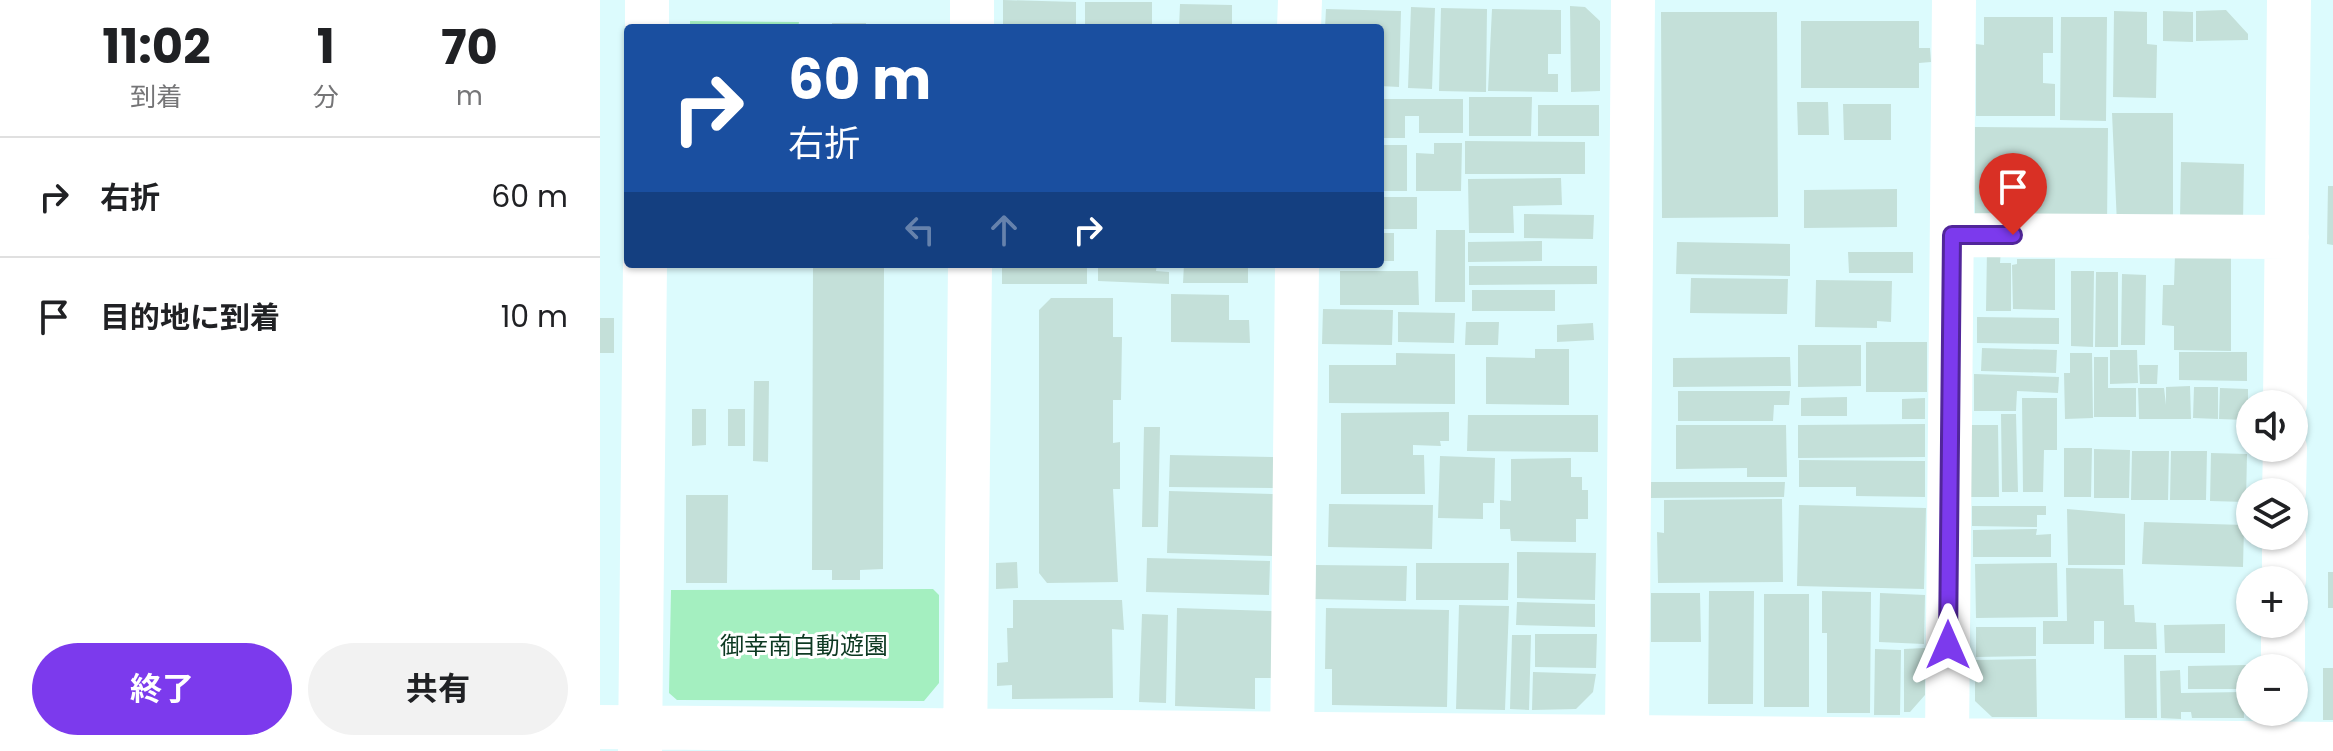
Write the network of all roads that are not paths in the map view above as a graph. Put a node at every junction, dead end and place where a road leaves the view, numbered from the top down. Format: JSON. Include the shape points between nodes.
{"nodes":[{"id":1,"x":647,"y":0,"type":"edge"},
{"id":2,"x":972,"y":0,"type":"edge"},
{"id":3,"x":1300,"y":0,"type":"edge"},
{"id":4,"x":1633,"y":0,"type":"edge"},
{"id":5,"x":1954,"y":0,"type":"edge"},
{"id":6,"x":2289,"y":0,"type":"edge"},
{"id":7,"x":647,"y":24,"type":"edge"},
{"id":8,"x":972,"y":24,"type":"edge"},
{"id":9,"x":1299,"y":24,"type":"edge"},
{"id":10,"x":1952,"y":235,"type":"junction"},
{"id":11,"x":2287,"y":237,"type":"junction"},
{"id":12,"x":645,"y":268,"type":"edge"},
{"id":13,"x":970,"y":268,"type":"edge"},
{"id":14,"x":1297,"y":268,"type":"edge"},
{"id":15,"x":2285,"y":390,"type":"edge"},
{"id":16,"x":627,"y":735,"type":"edge"},
{"id":17,"x":2282,"y":735,"type":"edge"},
{"id":18,"x":1627,"y":737,"type":"junction"},
{"id":19,"x":1947,"y":740,"type":"junction"},
{"id":20,"x":966,"y":741,"type":"edge"},
{"id":21,"x":1174,"y":742,"type":"edge"},
{"id":22,"x":1292,"y":742,"type":"edge"},
{"id":23,"x":2333,"y":744,"type":"edge"}],
"edges":[{"from":1,"to":7,"type":"street"},
{"from":2,"to":8,"type":"street"},
{"from":3,"to":9,"type":"street"},
{"from":4,"to":18,"type":"street"},
{"from":5,"to":10,"type":"street"},
{"from":6,"to":11,"type":"street"},
{"from":10,"to":11,"type":"street"},
{"from":10,"to":19,"type":"street"},
{"from":11,"to":15,"type":"street"},
{"from":12,"to":16,"type":"street"},
{"from":13,"to":20,"type":"street"},
{"from":14,"to":22,"type":"street"},
{"from":16,"to":20,"type":"street"},
{"from":17,"to":19,"type":"street"},
{"from":17,"to":23,"type":"street"},
{"from":18,"to":19,"type":"street"},
{"from":18,"to":22,"type":"street"},
{"from":20,"to":21,"type":"street"},
{"from":21,"to":22,"type":"street"}]}
